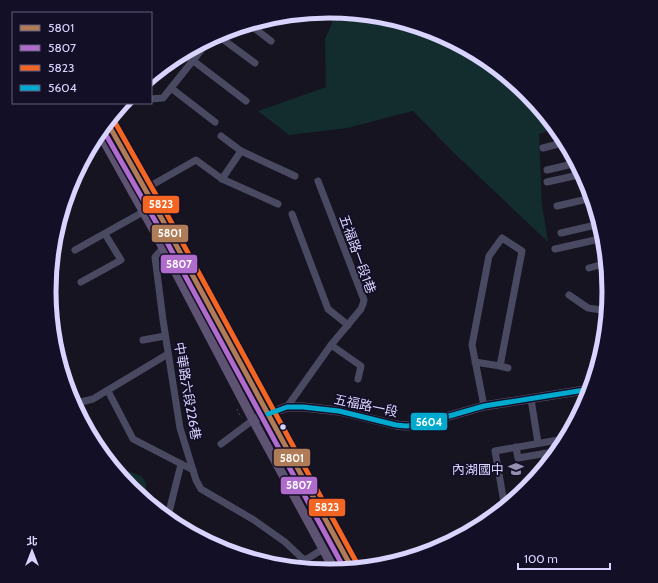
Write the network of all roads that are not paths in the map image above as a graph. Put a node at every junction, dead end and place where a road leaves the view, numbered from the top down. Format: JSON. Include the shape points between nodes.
{"nodes":[{"id":1,"x":255,"y":28,"type":"edge"},
{"id":2,"x":223,"y":39,"type":"edge"},
{"id":3,"x":272,"y":41,"type":"dead end"},
{"id":4,"x":201,"y":50,"type":"edge"},
{"id":5,"x":188,"y":57,"type":"edge"},
{"id":6,"x":192,"y":61,"type":"junction"},
{"id":7,"x":255,"y":63,"type":"dead end"},
{"id":8,"x":171,"y":88,"type":"junction"},
{"id":9,"x":152,"y":99,"type":"edge"},
{"id":10,"x":246,"y":101,"type":"dead end"},
{"id":11,"x":215,"y":122,"type":"dead end"},
{"id":12,"x":110,"y":128,"type":"edge"},
{"id":13,"x":221,"y":136,"type":"dead end"},
{"id":14,"x":103,"y":139,"type":"edge"},
{"id":15,"x":559,"y":144,"type":"edge"},
{"id":16,"x":543,"y":148,"type":"dead end"},
{"id":17,"x":241,"y":151,"type":"junction"},
{"id":18,"x":571,"y":164,"type":"edge"},
{"id":19,"x":547,"y":170,"type":"dead end"},
{"id":20,"x":295,"y":176,"type":"dead end"},
{"id":21,"x":576,"y":176,"type":"edge"},
{"id":22,"x":222,"y":179,"type":"junction"},
{"id":23,"x":318,"y":181,"type":"dead end"},
{"id":24,"x":547,"y":182,"type":"dead end"},
{"id":25,"x":145,"y":189,"type":"junction"},
{"id":26,"x":586,"y":199,"type":"edge"},
{"id":27,"x":278,"y":204,"type":"dead end"},
{"id":28,"x":557,"y":206,"type":"dead end"},
{"id":29,"x":143,"y":212,"type":"junction"},
{"id":30,"x":292,"y":214,"type":"dead end"},
{"id":31,"x":163,"y":221,"type":"junction"},
{"id":32,"x":594,"y":224,"type":"edge"},
{"id":33,"x":152,"y":227,"type":"junction"},
{"id":34,"x":561,"y":232,"type":"dead end"},
{"id":35,"x":104,"y":234,"type":"junction"},
{"id":36,"x":597,"y":240,"type":"edge"},
{"id":37,"x":163,"y":248,"type":"junction"},
{"id":38,"x":556,"y":249,"type":"dead end"},
{"id":39,"x":75,"y":250,"type":"dead end"},
{"id":40,"x":601,"y":265,"type":"edge"},
{"id":41,"x":589,"y":268,"type":"dead end"},
{"id":42,"x":81,"y":282,"type":"dead end"},
{"id":43,"x":569,"y":295,"type":"dead end"},
{"id":44,"x":602,"y":309,"type":"edge"},
{"id":45,"x":348,"y":325,"type":"junction"},
{"id":46,"x":165,"y":336,"type":"junction"},
{"id":47,"x":144,"y":340,"type":"dead end"},
{"id":48,"x":331,"y":345,"type":"junction"},
{"id":49,"x":168,"y":354,"type":"junction"},
{"id":50,"x":475,"y":362,"type":"junction"},
{"id":51,"x":500,"y":366,"type":"junction"},
{"id":52,"x":508,"y":368,"type":"dead end"},
{"id":53,"x":358,"y":379,"type":"dead end"},
{"id":54,"x":108,"y":390,"type":"junction"},
{"id":55,"x":584,"y":390,"type":"edge"},
{"id":56,"x":531,"y":399,"type":"junction"},
{"id":57,"x":79,"y":403,"type":"edge"},
{"id":58,"x":484,"y":406,"type":"junction"},
{"id":59,"x":287,"y":408,"type":"junction"},
{"id":60,"x":268,"y":414,"type":"junction"},
{"id":61,"x":253,"y":420,"type":"junction"},
{"id":62,"x":558,"y":440,"type":"edge"},
{"id":63,"x":538,"y":443,"type":"junction"},
{"id":64,"x":221,"y":444,"type":"dead end"},
{"id":65,"x":516,"y":447,"type":"junction"},
{"id":66,"x":550,"y":453,"type":"edge"},
{"id":67,"x":181,"y":464,"type":"junction"},
{"id":68,"x":193,"y":470,"type":"junction"},
{"id":69,"x":504,"y":501,"type":"edge"},
{"id":70,"x":169,"y":513,"type":"edge"},
{"id":71,"x":323,"y":549,"type":"junction"},
{"id":72,"x":350,"y":564,"type":"edge"},
{"id":73,"x":332,"y":565,"type":"edge"}],
"edges":[{"from":1,"to":3,"type":"street"},
{"from":2,"to":7,"type":"street"},
{"from":4,"to":6,"type":"street"},
{"from":5,"to":6,"type":"street"},
{"from":6,"to":8,"type":"street"},
{"from":6,"to":10,"type":"street"},
{"from":8,"to":9,"type":"street","via":[[163,98]]},
{"from":8,"to":11,"type":"street"},
{"from":12,"to":25,"type":"main road"},
{"from":13,"to":17,"type":"street"},
{"from":14,"to":29,"type":"main road"},
{"from":15,"to":16,"type":"street"},
{"from":17,"to":20,"type":"street"},
{"from":17,"to":22,"type":"street"},
{"from":18,"to":19,"type":"street"},
{"from":21,"to":24,"type":"street"},
{"from":22,"to":25,"type":"street","via":[[196,160]]},
{"from":22,"to":27,"type":"street"},
{"from":23,"to":45,"type":"street","name":"五福路一段1巷","via":[[364,300],[361,309]]},
{"from":25,"to":31,"type":"main road"},
{"from":26,"to":28,"type":"street"},
{"from":29,"to":33,"type":"main road"},
{"from":29,"to":35,"type":"street"},
{"from":30,"to":45,"type":"street","via":[[328,309]]},
{"from":31,"to":33,"type":"street"},
{"from":31,"to":60,"type":"main road"},
{"from":32,"to":34,"type":"street"},
{"from":33,"to":37,"type":"main road"},
{"from":35,"to":39,"type":"street"},
{"from":35,"to":42,"type":"street","via":[[122,260]]},
{"from":36,"to":38,"type":"street"},
{"from":37,"to":46,"type":"street","name":"中華路六段226巷","via":[[155,257]]},
{"from":37,"to":61,"type":"main road"},
{"from":40,"to":41,"type":"street"},
{"from":43,"to":44,"type":"street","via":[[588,308]]},
{"from":45,"to":48,"type":"street","name":"五福路一段1巷"},
{"from":46,"to":47,"type":"street"},
{"from":46,"to":49,"type":"street","name":"中華路六段226巷"},
{"from":48,"to":53,"type":"street","via":[[361,366]]},
{"from":48,"to":59,"type":"street","name":"五福路一段1巷"},
{"from":49,"to":54,"type":"street"},
{"from":49,"to":68,"type":"street","name":"中華路六段226巷","via":[[180,428]]},
{"from":50,"to":51,"type":"street"},
{"from":50,"to":51,"type":"street","via":[[472,344],[489,256],[502,238],[522,251]]},
{"from":50,"to":58,"type":"street"},
{"from":51,"to":52,"type":"street"},
{"from":54,"to":57,"type":"street","via":[[94,399]]},
{"from":54,"to":67,"type":"street","via":[[133,439]]},
{"from":55,"to":56,"type":"main road","name":"五福路一段"},
{"from":56,"to":58,"type":"main road","name":"五福路一段"},
{"from":56,"to":63,"type":"street"},
{"from":58,"to":59,"type":"main road","name":"五福路一段","via":[[418,425],[406,426],[339,411]]},
{"from":59,"to":60,"type":"main road","name":"五福路一段"},
{"from":60,"to":61,"type":"main road","name":"五福路一段"},
{"from":60,"to":72,"type":"main road"},
{"from":61,"to":64,"type":"street"},
{"from":61,"to":71,"type":"main road"},
{"from":62,"to":63,"type":"street"},
{"from":63,"to":65,"type":"street"},
{"from":65,"to":66,"type":"street","via":[[518,458]]},
{"from":65,"to":69,"type":"street","via":[[495,451]]},
{"from":67,"to":68,"type":"street"},
{"from":67,"to":70,"type":"street"},
{"from":68,"to":71,"type":"street","name":"中華路六段226巷","via":[[201,489],[254,520],[285,542],[303,559],[308,559]]},
{"from":71,"to":73,"type":"main road"}]}
